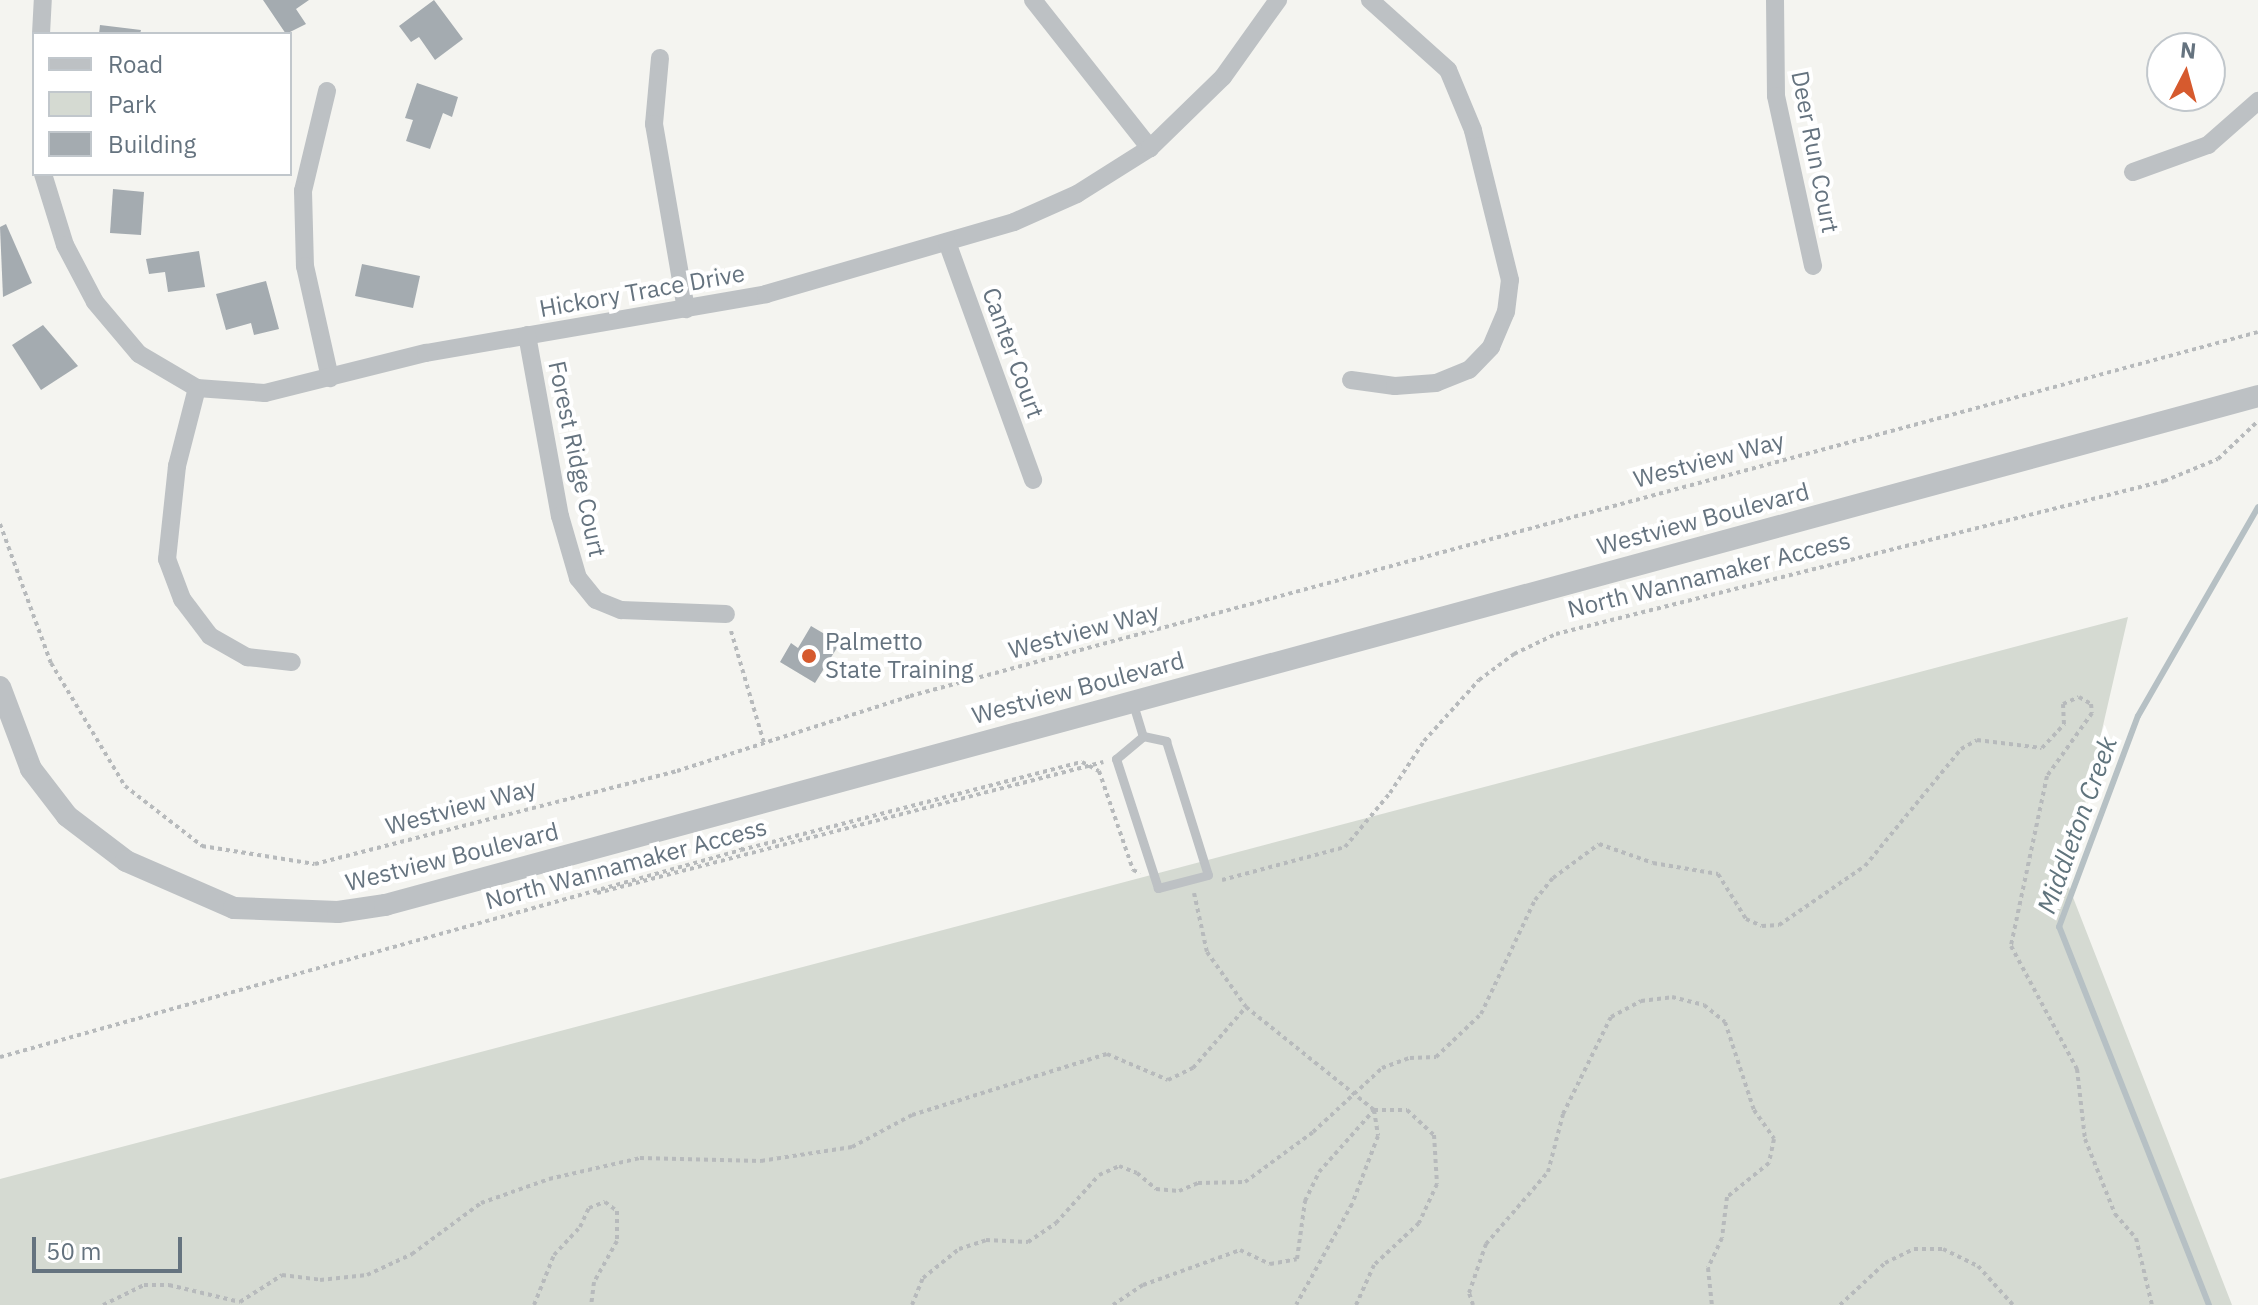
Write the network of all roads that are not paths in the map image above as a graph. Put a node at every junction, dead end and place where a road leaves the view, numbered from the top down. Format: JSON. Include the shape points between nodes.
{"nodes":[{"id":1,"x":43,"y":0,"type":"edge"},
{"id":2,"x":1033,"y":0,"type":"edge"},
{"id":3,"x":1278,"y":0,"type":"edge"},
{"id":4,"x":1370,"y":0,"type":"edge"},
{"id":5,"x":1775,"y":0,"type":"edge"},
{"id":6,"x":41,"y":32,"type":"edge"},
{"id":7,"x":660,"y":58,"type":"dead end"},
{"id":8,"x":327,"y":91,"type":"dead end"},
{"id":9,"x":2258,"y":101,"type":"edge"},
{"id":10,"x":1150,"y":148,"type":"junction"},
{"id":11,"x":2133,"y":172,"type":"dead end"},
{"id":12,"x":44,"y":176,"type":"edge"},
{"id":13,"x":947,"y":242,"type":"junction"},
{"id":14,"x":1813,"y":266,"type":"dead end"},
{"id":15,"x":686,"y":309,"type":"junction"},
{"id":16,"x":527,"y":335,"type":"junction"},
{"id":17,"x":330,"y":378,"type":"junction"},
{"id":18,"x":1351,"y":380,"type":"dead end"},
{"id":19,"x":197,"y":388,"type":"junction"},
{"id":20,"x":2258,"y":396,"type":"edge"},
{"id":21,"x":1033,"y":480,"type":"dead end"},
{"id":22,"x":726,"y":614,"type":"road end"},
{"id":23,"x":292,"y":662,"type":"dead end"},
{"id":24,"x":0,"y":687,"type":"edge"},
{"id":25,"x":1132,"y":701,"type":"junction"},
{"id":26,"x":1143,"y":736,"type":"junction"}],
"edges":[{"from":1,"to":6,"type":"street"},
{"from":2,"to":10,"type":"street"},
{"from":3,"to":10,"type":"street","name":"Hickory Trace Drive","via":[[1223,77]]},
{"from":4,"to":18,"type":"street","via":[[1448,70],[1473,130],[1510,280],[1506,312],[1491,347],[1469,370],[1436,383],[1395,386]]},
{"from":5,"to":14,"type":"street","name":"Deer Run Court","via":[[1776,96]]},
{"from":7,"to":15,"type":"street","via":[[654,124]]},
{"from":8,"to":17,"type":"street","via":[[303,191],[305,266]]},
{"from":9,"to":11,"type":"street","via":[[2208,145]]},
{"from":10,"to":13,"type":"street","name":"Hickory Trace Drive","via":[[1077,194],[1014,222]]},
{"from":12,"to":19,"type":"street","name":"Hickory Trace Drive","via":[[65,245],[95,302],[139,354]]},
{"from":13,"to":15,"type":"street","name":"Hickory Trace Drive","via":[[766,294]]},
{"from":13,"to":21,"type":"street","name":"Canter Court"},
{"from":15,"to":16,"type":"street","name":"Hickory Trace Drive"},
{"from":16,"to":17,"type":"street","name":"Hickory Trace Drive"},
{"from":16,"to":22,"type":"street","name":"Forest Ridge Court","via":[[560,516],[578,578],[596,600],[621,610]]},
{"from":17,"to":19,"type":"street","name":"Hickory Trace Drive","via":[[265,393]]},
{"from":19,"to":23,"type":"street","via":[[177,466],[167,559],[182,599],[210,636],[247,657]]},
{"from":20,"to":25,"type":"street","name":"Westview Boulevard"},
{"from":24,"to":25,"type":"street","name":"Westview Boulevard","via":[[31,769],[67,816],[126,861],[189,892],[234,908],[285,914],[385,905]]},
{"from":25,"to":26,"type":"lane"},
{"from":26,"to":26,"type":"lane","via":[[1116,759],[1158,888],[1208,875],[1166,741]]}]}
